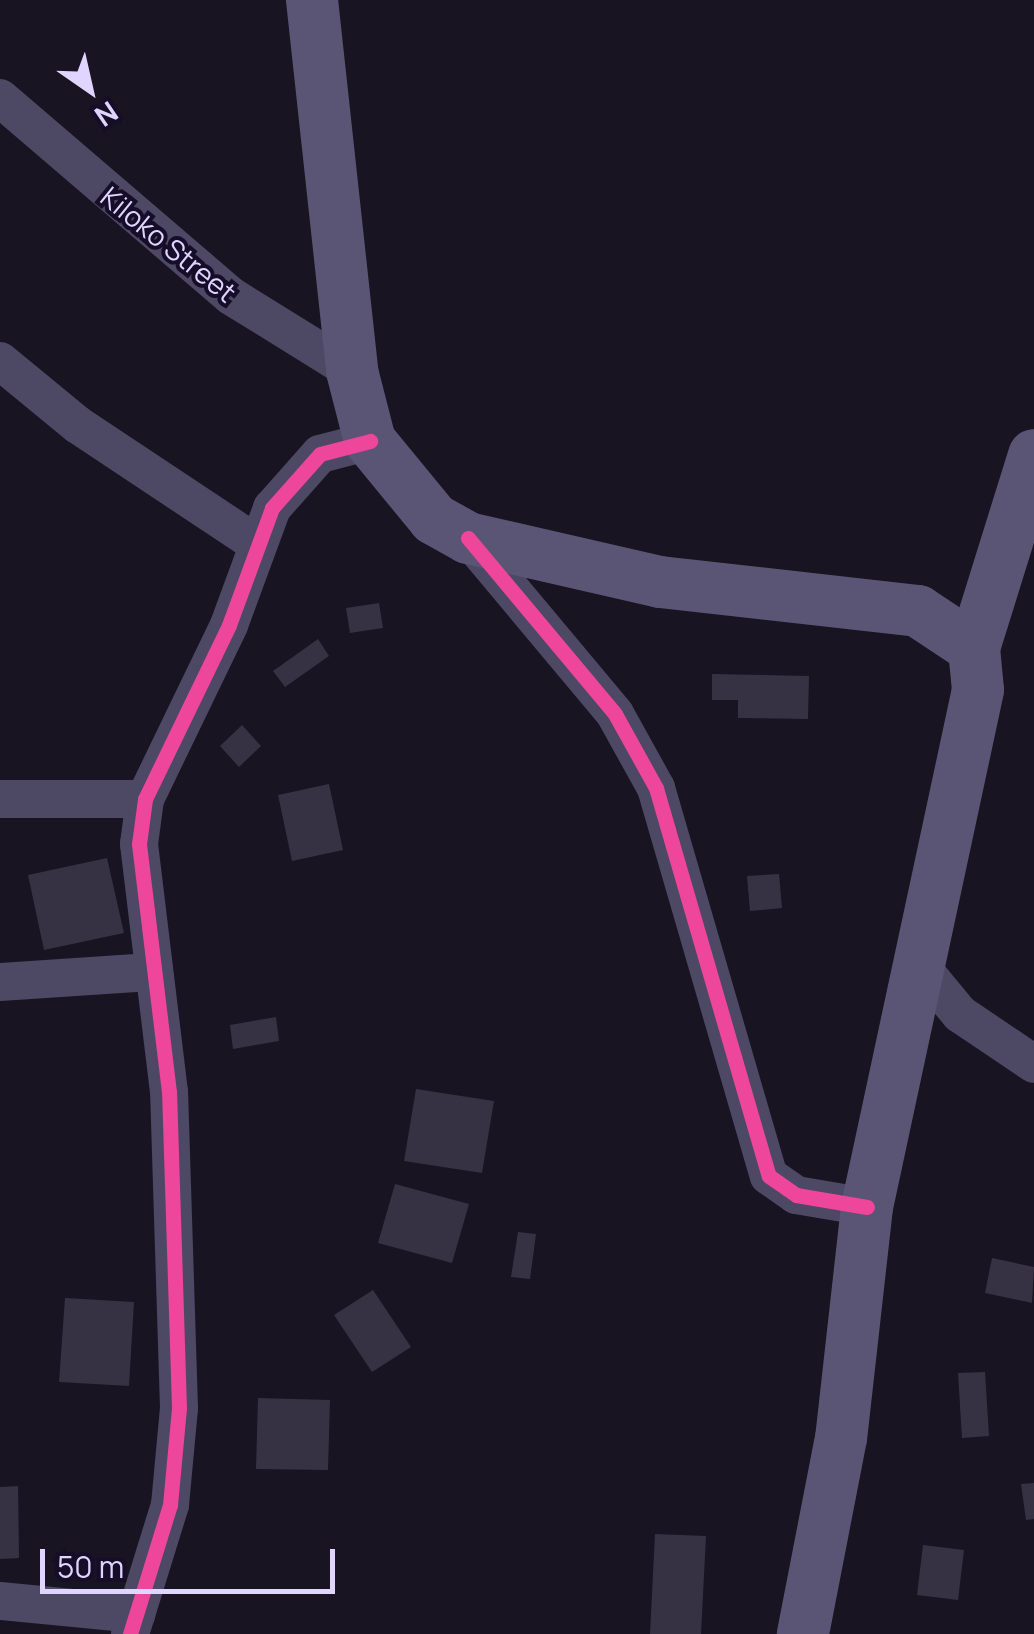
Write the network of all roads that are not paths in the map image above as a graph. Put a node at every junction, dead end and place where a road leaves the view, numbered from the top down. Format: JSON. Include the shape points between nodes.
{"nodes":[{"id":1,"x":312,"y":0,"type":"edge"},
{"id":2,"x":0,"y":98,"type":"edge"},
{"id":3,"x":0,"y":361,"type":"edge"},
{"id":4,"x":352,"y":372,"type":"junction"},
{"id":5,"x":370,"y":441,"type":"junction"},
{"id":6,"x":1034,"y":455,"type":"edge"},
{"id":7,"x":468,"y":538,"type":"junction"},
{"id":8,"x":257,"y":544,"type":"junction"},
{"id":9,"x":974,"y":648,"type":"junction"},
{"id":10,"x":0,"y":799,"type":"edge"},
{"id":11,"x":145,"y":799,"type":"junction"},
{"id":12,"x":916,"y":960,"type":"junction"},
{"id":13,"x":151,"y":972,"type":"junction"},
{"id":14,"x":0,"y":982,"type":"edge"},
{"id":15,"x":1034,"y":1064,"type":"edge"},
{"id":16,"x":867,"y":1207,"type":"junction"},
{"id":17,"x":0,"y":1601,"type":"edge"},
{"id":18,"x":133,"y":1624,"type":"edge"},
{"id":19,"x":802,"y":1634,"type":"edge"}],
"edges":[{"from":1,"to":4,"type":"main road"},
{"from":2,"to":4,"type":"street","name":"Kiloko Street","via":[[231,296]]},
{"from":3,"to":8,"type":"street"},
{"from":4,"to":5,"type":"main road"},
{"from":5,"to":7,"type":"main road","via":[[434,519]]},
{"from":5,"to":8,"type":"street","via":[[306,466]]},
{"from":6,"to":9,"type":"main road"},
{"from":7,"to":9,"type":"main road","via":[[660,582],[905,608],[950,625]]},
{"from":7,"to":16,"type":"street","via":[[615,714],[656,788],[770,1176],[796,1195]]},
{"from":8,"to":11,"type":"street","via":[[230,625]]},
{"from":9,"to":12,"type":"main road","via":[[978,690],[944,871]]},
{"from":10,"to":11,"type":"street"},
{"from":11,"to":13,"type":"street","via":[[140,844]]},
{"from":12,"to":15,"type":"street","via":[[960,1014]]},
{"from":12,"to":16,"type":"main road"},
{"from":13,"to":14,"type":"street"},
{"from":13,"to":18,"type":"street","via":[[168,1092],[179,1408],[170,1506]]},
{"from":16,"to":19,"type":"main road","via":[[841,1438]]},
{"from":17,"to":18,"type":"street"}]}
